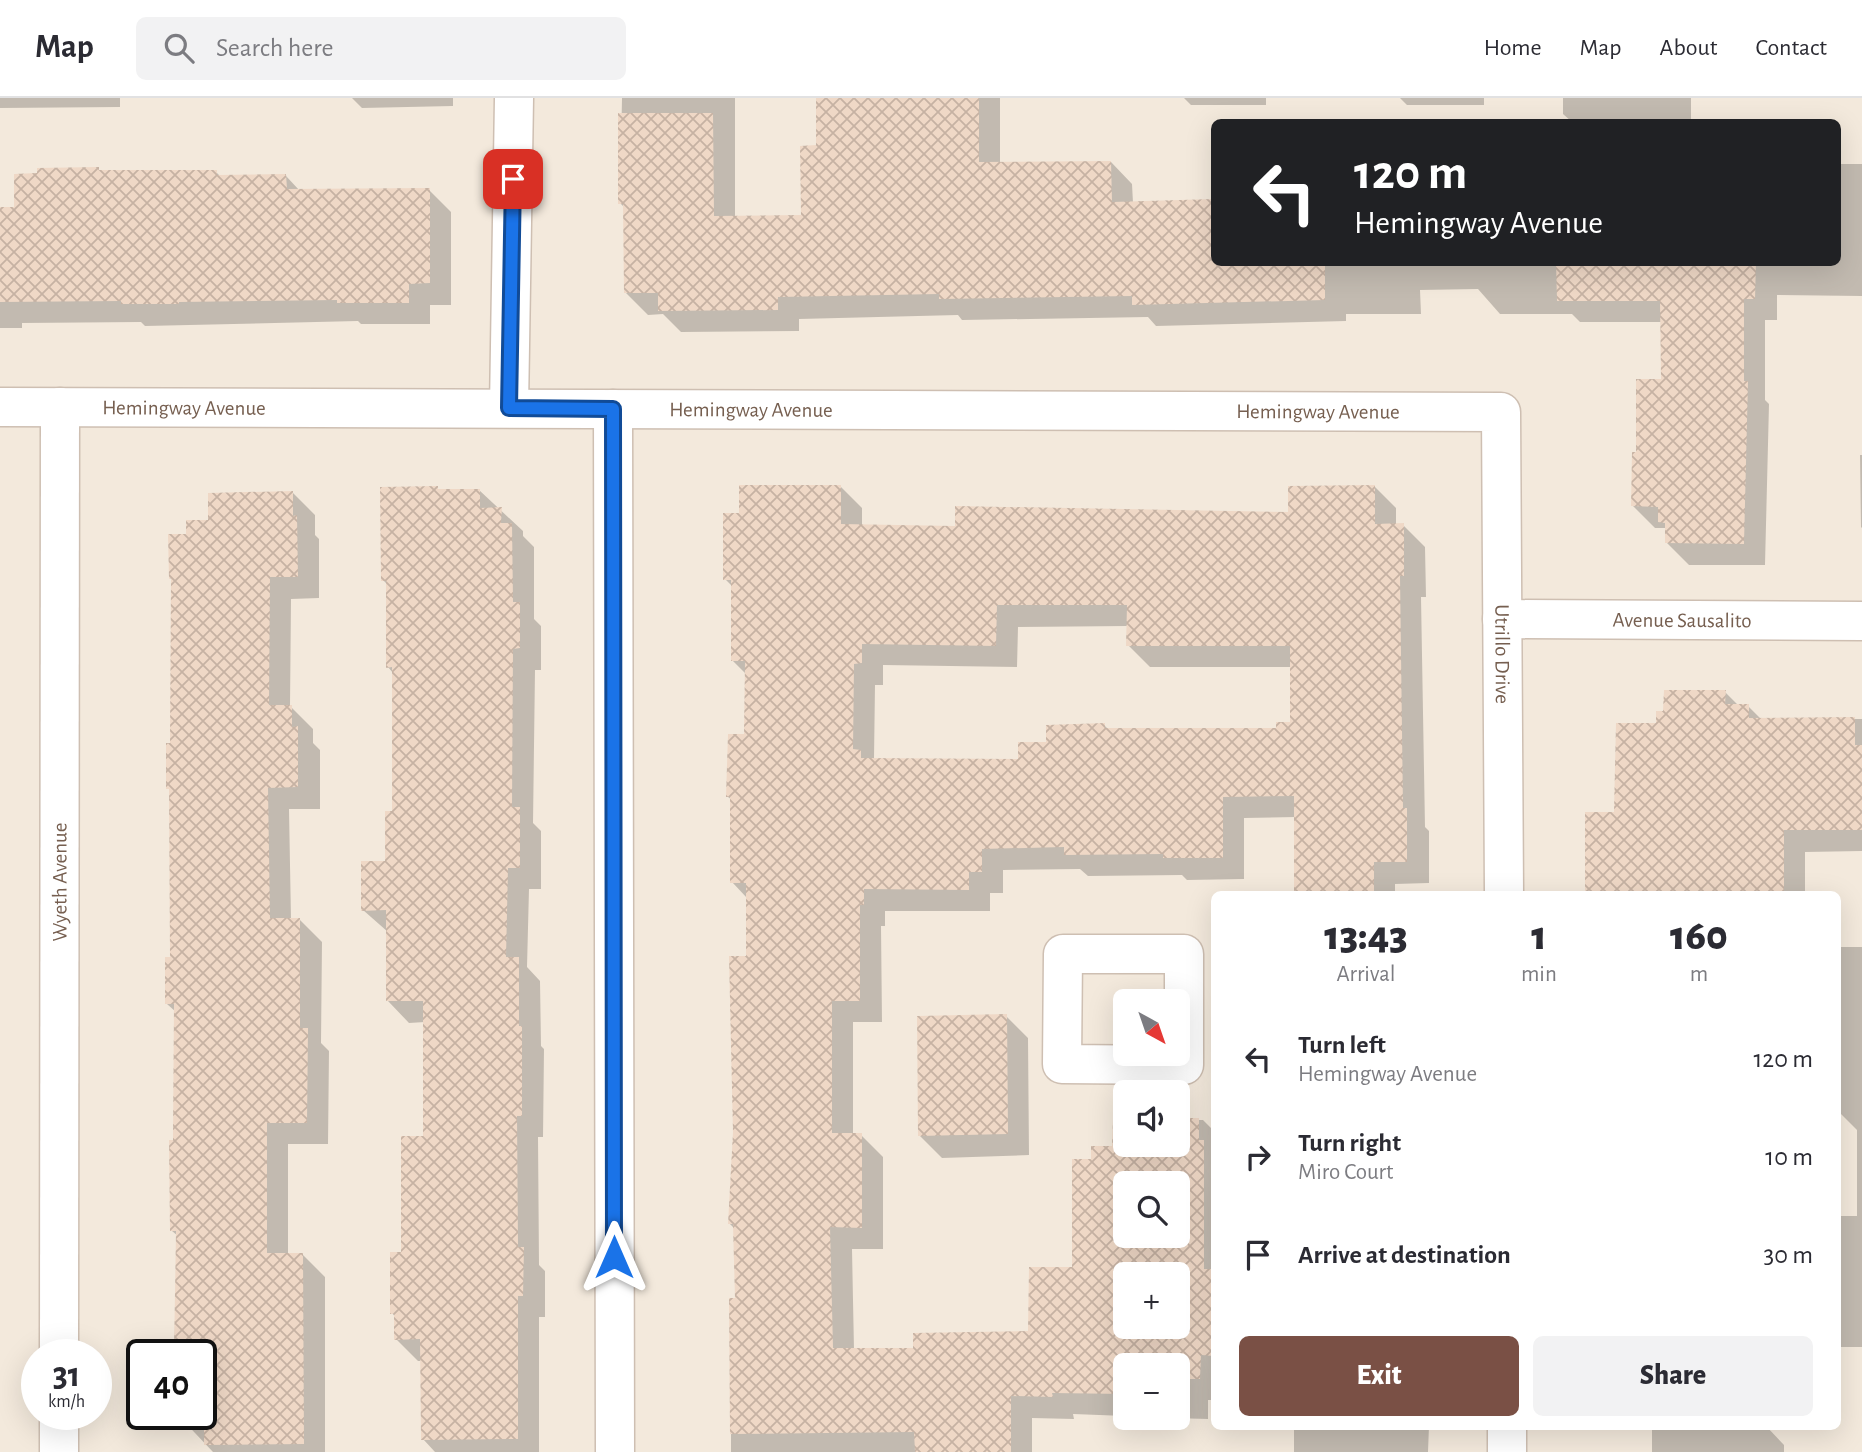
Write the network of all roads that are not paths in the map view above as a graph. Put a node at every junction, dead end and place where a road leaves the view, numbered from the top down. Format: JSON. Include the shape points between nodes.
{"nodes":[{"id":1,"x":514,"y":98,"type":"edge"},
{"id":2,"x":0,"y":407,"type":"edge"},
{"id":3,"x":60,"y":407,"type":"junction"},
{"id":4,"x":509,"y":408,"type":"junction"},
{"id":5,"x":613,"y":409,"type":"junction"},
{"id":6,"x":1501,"y":412,"type":"joint"},
{"id":7,"x":1502,"y":618,"type":"junction"},
{"id":8,"x":1862,"y":621,"type":"edge"},
{"id":9,"x":1504,"y":891,"type":"edge"},
{"id":10,"x":59,"y":1339,"type":"edge"},
{"id":11,"x":59,"y":1430,"type":"edge"},
{"id":12,"x":1507,"y":1430,"type":"edge"},
{"id":13,"x":59,"y":1452,"type":"edge"},
{"id":14,"x":615,"y":1452,"type":"edge"},
{"id":15,"x":1507,"y":1452,"type":"edge"}],
"edges":[{"from":1,"to":4,"type":"street"},
{"from":2,"to":3,"type":"street","name":"Hemingway Avenue"},
{"from":3,"to":4,"type":"street","name":"Hemingway Avenue"},
{"from":3,"to":10,"type":"street","name":"Wyeth Avenue"},
{"from":4,"to":5,"type":"street","name":"Hemingway Avenue"},
{"from":5,"to":6,"type":"street","name":"Hemingway Avenue"},
{"from":5,"to":14,"type":"street"},
{"from":6,"to":7,"type":"street","name":"Utrillo Drive"},
{"from":7,"to":8,"type":"street","name":"Avenue Sausalito"},
{"from":7,"to":9,"type":"street","name":"Utrillo Drive"},
{"from":11,"to":13,"type":"street"},
{"from":12,"to":15,"type":"street"}]}
